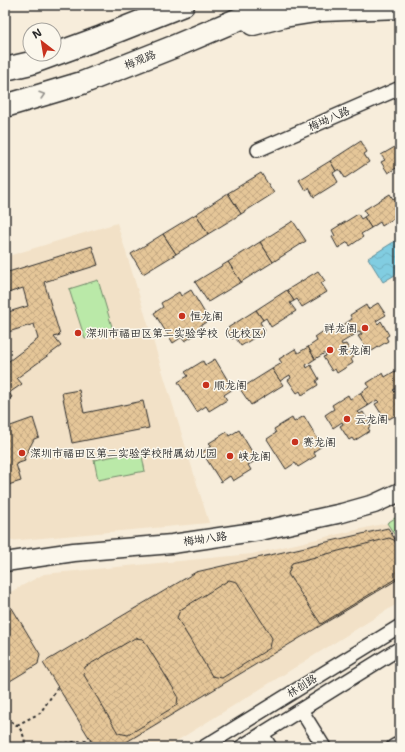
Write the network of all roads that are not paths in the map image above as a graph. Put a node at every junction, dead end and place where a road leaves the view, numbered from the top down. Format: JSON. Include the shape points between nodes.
{"nodes":[{"id":1,"x":163,"y":5,"type":"edge"},
{"id":2,"x":183,"y":5,"type":"edge"},
{"id":3,"x":272,"y":5,"type":"edge"},
{"id":4,"x":400,"y":7,"type":"edge"},
{"id":5,"x":102,"y":37,"type":"junction"},
{"id":6,"x":173,"y":47,"type":"junction"},
{"id":7,"x":5,"y":69,"type":"edge"},
{"id":8,"x":400,"y":88,"type":"edge"},
{"id":9,"x":5,"y":106,"type":"edge"},
{"id":10,"x":258,"y":150,"type":"dead end"},
{"id":11,"x":400,"y":492,"type":"edge"},
{"id":12,"x":5,"y":562,"type":"edge"},
{"id":13,"x":400,"y":626,"type":"edge"},
{"id":14,"x":400,"y":648,"type":"edge"},
{"id":15,"x":301,"y":710,"type":"junction"},
{"id":16,"x":262,"y":734,"type":"junction"},
{"id":17,"x":400,"y":743,"type":"edge"},
{"id":18,"x":204,"y":747,"type":"edge"},
{"id":19,"x":241,"y":747,"type":"edge"},
{"id":20,"x":270,"y":747,"type":"edge"},
{"id":21,"x":324,"y":747,"type":"edge"},
{"id":22,"x":393,"y":747,"type":"edge"}],
"edges":[{"from":1,"to":5,"type":"highway"},
{"from":2,"to":5,"type":"highway"},
{"from":3,"to":6,"type":"highway","name":"梅观路"},
{"from":4,"to":6,"type":"highway","via":[[322,10],[284,16]]},
{"from":5,"to":7,"type":"highway","via":[[31,63]]},
{"from":9,"to":6,"type":"highway","name":"梅观路","one_way":true,"via":[[82,83]]},
{"from":8,"to":10,"type":"street","name":"梅坳八路"},
{"from":11,"to":12,"type":"street","name":"梅坳八路","via":[[374,504],[342,513],[260,531],[172,544],[74,552]]},
{"from":13,"to":18,"type":"street","name":"林创路"},
{"from":14,"to":15,"type":"street"},
{"from":15,"to":16,"type":"street"},
{"from":15,"to":21,"type":"street"},
{"from":16,"to":19,"type":"street"},
{"from":16,"to":20,"type":"street"},
{"from":17,"to":22,"type":"street"}]}
